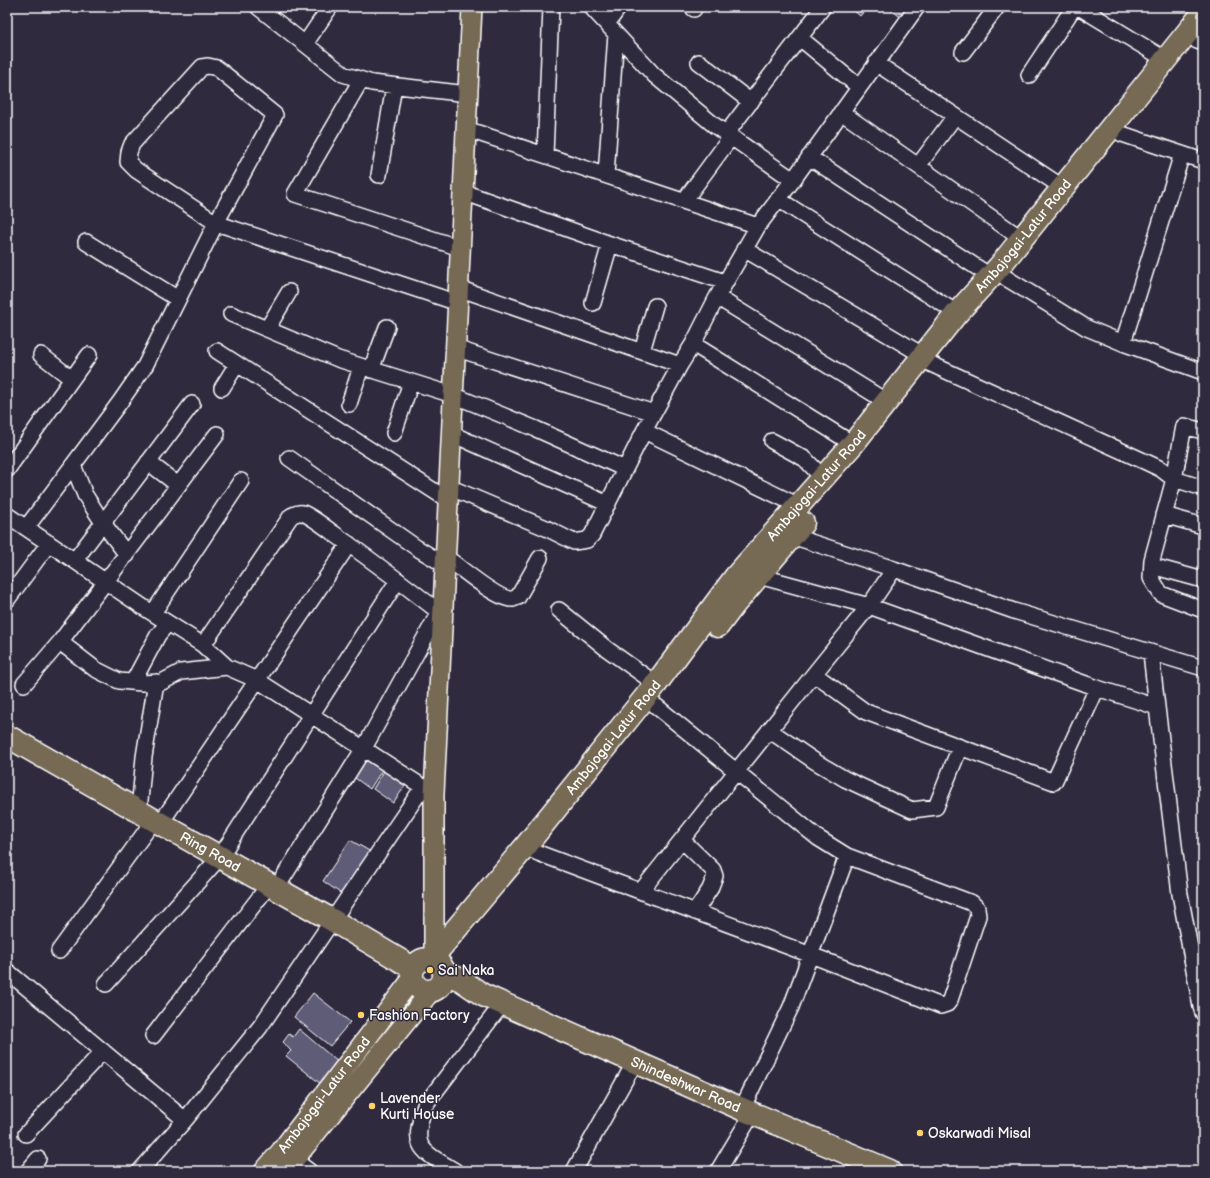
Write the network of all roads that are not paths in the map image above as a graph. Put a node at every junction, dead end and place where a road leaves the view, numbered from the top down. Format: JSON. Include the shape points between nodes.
{"nodes":[{"id":1,"x":258,"y":7,"type":"edge"},
{"id":2,"x":330,"y":7,"type":"edge"},
{"id":3,"x":472,"y":7,"type":"edge"},
{"id":4,"x":551,"y":7,"type":"edge"},
{"id":5,"x":591,"y":7,"type":"edge"},
{"id":6,"x":619,"y":7,"type":"edge"},
{"id":7,"x":823,"y":7,"type":"edge"},
{"id":8,"x":917,"y":7,"type":"edge"},
{"id":9,"x":997,"y":7,"type":"edge"},
{"id":10,"x":1074,"y":7,"type":"edge"},
{"id":11,"x":1079,"y":7,"type":"edge"},
{"id":12,"x":1203,"y":12,"type":"edge"},
{"id":13,"x":611,"y":29,"type":"junction"},
{"id":14,"x":800,"y":38,"type":"junction"},
{"id":15,"x":1201,"y":39,"type":"edge"},
{"id":16,"x":305,"y":44,"type":"junction"},
{"id":17,"x":963,"y":52,"type":"dead end"},
{"id":18,"x":1166,"y":60,"type":"junction"},
{"id":19,"x":699,"y":62,"type":"dead end"},
{"id":20,"x":876,"y":63,"type":"junction"},
{"id":21,"x":1029,"y":75,"type":"dead end"},
{"id":22,"x":361,"y":80,"type":"junction"},
{"id":23,"x":394,"y":86,"type":"junction"},
{"id":24,"x":859,"y":87,"type":"junction"},
{"id":25,"x":468,"y":94,"type":"junction"},
{"id":26,"x":751,"y":102,"type":"junction"},
{"id":27,"x":841,"y":112,"type":"junction"},
{"id":28,"x":955,"y":116,"type":"junction"},
{"id":29,"x":466,"y":129,"type":"junction"},
{"id":30,"x":1122,"y":134,"type":"junction"},
{"id":31,"x":729,"y":136,"type":"junction"},
{"id":32,"x":1182,"y":154,"type":"junction"},
{"id":33,"x":545,"y":155,"type":"junction"},
{"id":34,"x":809,"y":158,"type":"junction"},
{"id":35,"x":1203,"y":161,"type":"edge"},
{"id":36,"x":918,"y":166,"type":"junction"},
{"id":37,"x":378,"y":175,"type":"dead end"},
{"id":38,"x":606,"y":175,"type":"junction"},
{"id":39,"x":793,"y":180,"type":"junction"},
{"id":40,"x":1062,"y":187,"type":"junction"},
{"id":41,"x":463,"y":192,"type":"junction"},
{"id":42,"x":778,"y":199,"type":"junction"},
{"id":43,"x":684,"y":201,"type":"junction"},
{"id":44,"x":216,"y":223,"type":"junction"},
{"id":45,"x":758,"y":226,"type":"junction"},
{"id":46,"x":1022,"y":239,"type":"junction"},
{"id":47,"x":86,"y":242,"type":"dead end"},
{"id":48,"x":610,"y":244,"type":"junction"},
{"id":49,"x":460,"y":248,"type":"junction"},
{"id":50,"x":744,"y":249,"type":"junction"},
{"id":51,"x":998,"y":277,"type":"junction"},
{"id":52,"x":726,"y":282,"type":"junction"},
{"id":53,"x":289,"y":292,"type":"dead end"},
{"id":54,"x":458,"y":295,"type":"junction"},
{"id":55,"x":717,"y":297,"type":"junction"},
{"id":56,"x":178,"y":299,"type":"junction"},
{"id":57,"x":593,"y":303,"type":"dead end"},
{"id":58,"x":655,"y":306,"type":"dead end"},
{"id":59,"x":958,"y":313,"type":"junction"},
{"id":60,"x":231,"y":314,"type":"dead end"},
{"id":61,"x":387,"y":327,"type":"dead end"},
{"id":62,"x":267,"y":329,"type":"junction"},
{"id":63,"x":1123,"y":343,"type":"junction"},
{"id":64,"x":693,"y":344,"type":"junction"},
{"id":65,"x":456,"y":348,"type":"junction"},
{"id":66,"x":217,"y":352,"type":"dead end"},
{"id":67,"x":642,"y":352,"type":"junction"},
{"id":68,"x":41,"y":355,"type":"dead end"},
{"id":69,"x":89,"y":355,"type":"dead end"},
{"id":70,"x":928,"y":360,"type":"junction"},
{"id":71,"x":237,"y":364,"type":"junction"},
{"id":72,"x":680,"y":365,"type":"junction"},
{"id":73,"x":366,"y":368,"type":"junction"},
{"id":74,"x":1203,"y":372,"type":"edge"},
{"id":75,"x":72,"y":379,"type":"junction"},
{"id":76,"x":411,"y":382,"type":"junction"},
{"id":77,"x":222,"y":388,"type":"dead end"},
{"id":78,"x":453,"y":395,"type":"junction"},
{"id":79,"x":887,"y":402,"type":"junction"},
{"id":80,"x":192,"y":404,"type":"dead end"},
{"id":81,"x":349,"y":404,"type":"dead end"},
{"id":82,"x":654,"y":413,"type":"junction"},
{"id":83,"x":644,"y":431,"type":"junction"},
{"id":84,"x":1203,"y":431,"type":"edge"},
{"id":85,"x":394,"y":433,"type":"dead end"},
{"id":86,"x":217,"y":434,"type":"dead end"},
{"id":87,"x":452,"y":434,"type":"junction"},
{"id":88,"x":772,"y":441,"type":"dead end"},
{"id":89,"x":853,"y":444,"type":"junction"},
{"id":90,"x":288,"y":458,"type":"dead end"},
{"id":91,"x":148,"y":462,"type":"junction"},
{"id":92,"x":73,"y":465,"type":"junction"},
{"id":93,"x":624,"y":469,"type":"junction"},
{"id":94,"x":7,"y":470,"type":"edge"},
{"id":95,"x":824,"y":479,"type":"junction"},
{"id":96,"x":1174,"y":479,"type":"junction"},
{"id":97,"x":241,"y":481,"type":"dead end"},
{"id":98,"x":178,"y":485,"type":"junction"},
{"id":99,"x":1203,"y":488,"type":"edge"},
{"id":100,"x":449,"y":493,"type":"junction"},
{"id":101,"x":608,"y":504,"type":"junction"},
{"id":102,"x":799,"y":506,"type":"junction"},
{"id":103,"x":7,"y":515,"type":"edge"},
{"id":104,"x":1164,"y":515,"type":"junction"},
{"id":105,"x":103,"y":523,"type":"junction"},
{"id":106,"x":1203,"y":526,"type":"edge"},
{"id":107,"x":26,"y":528,"type":"junction"},
{"id":108,"x":792,"y":536,"type":"junction"},
{"id":109,"x":49,"y":543,"type":"junction"},
{"id":110,"x":349,"y":544,"type":"junction"},
{"id":111,"x":126,"y":555,"type":"junction"},
{"id":112,"x":540,"y":558,"type":"dead end"},
{"id":113,"x":74,"y":560,"type":"junction"},
{"id":114,"x":445,"y":561,"type":"junction"},
{"id":115,"x":1152,"y":566,"type":"junction"},
{"id":116,"x":894,"y":569,"type":"junction"},
{"id":117,"x":753,"y":570,"type":"junction"},
{"id":118,"x":398,"y":580,"type":"junction"},
{"id":119,"x":1203,"y":580,"type":"edge"},
{"id":120,"x":106,"y":582,"type":"junction"},
{"id":121,"x":7,"y":600,"type":"edge"},
{"id":122,"x":869,"y":606,"type":"junction"},
{"id":123,"x":441,"y":608,"type":"junction"},
{"id":124,"x":559,"y":610,"type":"dead end"},
{"id":125,"x":1203,"y":610,"type":"edge"},
{"id":126,"x":153,"y":613,"type":"junction"},
{"id":127,"x":168,"y":623,"type":"junction"},
{"id":128,"x":60,"y":642,"type":"junction"},
{"id":129,"x":203,"y":645,"type":"junction"},
{"id":130,"x":1151,"y":653,"type":"junction"},
{"id":131,"x":227,"y":666,"type":"junction"},
{"id":132,"x":1203,"y":668,"type":"edge"},
{"id":133,"x":814,"y":674,"type":"junction"},
{"id":134,"x":257,"y":680,"type":"junction"},
{"id":135,"x":133,"y":682,"type":"junction"},
{"id":136,"x":156,"y":682,"type":"junction"},
{"id":137,"x":24,"y":684,"type":"dead end"},
{"id":138,"x":656,"y":684,"type":"junction"},
{"id":139,"x":1097,"y":688,"type":"junction"},
{"id":140,"x":656,"y":706,"type":"junction"},
{"id":141,"x":1157,"y":707,"type":"junction"},
{"id":142,"x":312,"y":715,"type":"junction"},
{"id":143,"x":769,"y":730,"type":"junction"},
{"id":144,"x":7,"y":736,"type":"edge"},
{"id":145,"x":960,"y":747,"type":"junction"},
{"id":146,"x":364,"y":748,"type":"junction"},
{"id":147,"x":737,"y":771,"type":"junction"},
{"id":148,"x":429,"y":791,"type":"junction"},
{"id":149,"x":151,"y":818,"type":"junction"},
{"id":150,"x":682,"y":840,"type":"junction"},
{"id":151,"x":532,"y":850,"type":"junction"},
{"id":152,"x":847,"y":856,"type":"junction"},
{"id":153,"x":220,"y":857,"type":"junction"},
{"id":154,"x":273,"y":887,"type":"junction"},
{"id":155,"x":641,"y":891,"type":"junction"},
{"id":156,"x":695,"y":912,"type":"junction"},
{"id":157,"x":332,"y":920,"type":"junction"},
{"id":158,"x":59,"y":951,"type":"dead end"},
{"id":159,"x":811,"y":955,"type":"junction"},
{"id":160,"x":7,"y":971,"type":"edge"},
{"id":161,"x":431,"y":972,"type":"junction"},
{"id":162,"x":106,"y":984,"type":"dead end"},
{"id":163,"x":503,"y":1003,"type":"junction"},
{"id":164,"x":1203,"y":1013,"type":"edge"},
{"id":165,"x":153,"y":1036,"type":"dead end"},
{"id":166,"x":103,"y":1051,"type":"junction"},
{"id":167,"x":636,"y":1062,"type":"junction"},
{"id":168,"x":747,"y":1111,"type":"junction"},
{"id":169,"x":185,"y":1120,"type":"junction"},
{"id":170,"x":26,"y":1134,"type":"dead end"},
{"id":171,"x":38,"y":1159,"type":"dead end"},
{"id":172,"x":289,"y":1166,"type":"edge"},
{"id":173,"x":28,"y":1171,"type":"edge"},
{"id":174,"x":140,"y":1171,"type":"edge"},
{"id":175,"x":264,"y":1171,"type":"edge"},
{"id":176,"x":309,"y":1171,"type":"edge"},
{"id":177,"x":454,"y":1171,"type":"edge"},
{"id":178,"x":574,"y":1171,"type":"edge"},
{"id":179,"x":718,"y":1171,"type":"edge"},
{"id":180,"x":890,"y":1171,"type":"edge"}],
"edges":[{"from":1,"to":16,"type":"street"},
{"from":2,"to":16,"type":"street"},
{"from":3,"to":25,"type":"main road"},
{"from":4,"to":33,"type":"street"},
{"from":5,"to":13,"type":"street"},
{"from":6,"to":13,"type":"street"},
{"from":7,"to":14,"type":"street"},
{"from":8,"to":20,"type":"street"},
{"from":9,"to":17,"type":"street"},
{"from":10,"to":21,"type":"street"},
{"from":11,"to":18,"type":"street"},
{"from":12,"to":18,"type":"highway","name":"Ambajogai-Latur Road"},
{"from":13,"to":31,"type":"street","via":[[654,75]]},
{"from":13,"to":38,"type":"street"},
{"from":14,"to":24,"type":"street"},
{"from":14,"to":26,"type":"street"},
{"from":15,"to":30,"type":"highway"},
{"from":16,"to":22,"type":"street","via":[[343,74]]},
{"from":18,"to":40,"type":"highway","name":"Ambajogai-Latur Road"},
{"from":19,"to":26,"type":"street"},
{"from":20,"to":24,"type":"street"},
{"from":20,"to":28,"type":"street"},
{"from":22,"to":23,"type":"street"},
{"from":22,"to":49,"type":"street","via":[[295,194]]},
{"from":23,"to":25,"type":"street"},
{"from":23,"to":37,"type":"street"},
{"from":24,"to":27,"type":"street"},
{"from":25,"to":29,"type":"main road"},
{"from":26,"to":31,"type":"street"},
{"from":27,"to":34,"type":"street"},
{"from":27,"to":36,"type":"street"},
{"from":28,"to":36,"type":"street"},
{"from":28,"to":40,"type":"street"},
{"from":29,"to":33,"type":"street"},
{"from":29,"to":41,"type":"main road"},
{"from":30,"to":32,"type":"street"},
{"from":30,"to":51,"type":"highway"},
{"from":31,"to":39,"type":"street"},
{"from":31,"to":43,"type":"street"},
{"from":32,"to":35,"type":"street"},
{"from":32,"to":63,"type":"street"},
{"from":33,"to":38,"type":"street"},
{"from":34,"to":39,"type":"street"},
{"from":34,"to":51,"type":"street"},
{"from":36,"to":46,"type":"street"},
{"from":38,"to":43,"type":"street"},
{"from":39,"to":42,"type":"street"},
{"from":40,"to":46,"type":"highway","name":"Ambajogai-Latur Road"},
{"from":41,"to":48,"type":"street"},
{"from":41,"to":49,"type":"main road"},
{"from":42,"to":45,"type":"street"},
{"from":42,"to":59,"type":"street"},
{"from":43,"to":45,"type":"street"},
{"from":44,"to":44,"type":"street","via":[[275,115],[217,68],[208,66],[202,67],[193,75],[132,144],[128,162],[136,170]]},
{"from":44,"to":54,"type":"street"},
{"from":44,"to":56,"type":"street"},
{"from":45,"to":50,"type":"street"},
{"from":46,"to":51,"type":"highway","name":"Ambajogai-Latur Road"},
{"from":47,"to":56,"type":"street"},
{"from":48,"to":52,"type":"street"},
{"from":48,"to":57,"type":"street"},
{"from":49,"to":54,"type":"main road"},
{"from":50,"to":52,"type":"street"},
{"from":50,"to":70,"type":"street"},
{"from":51,"to":59,"type":"highway","name":"Ambajogai-Latur Road"},
{"from":51,"to":63,"type":"street","via":[[1087,328]]},
{"from":51,"to":70,"type":"highway"},
{"from":52,"to":55,"type":"street"},
{"from":53,"to":62,"type":"street"},
{"from":54,"to":65,"type":"main road"},
{"from":54,"to":67,"type":"street"},
{"from":55,"to":64,"type":"street"},
{"from":55,"to":79,"type":"street"},
{"from":56,"to":92,"type":"street","via":[[145,366]]},
{"from":58,"to":67,"type":"street"},
{"from":59,"to":70,"type":"highway","name":"Ambajogai-Latur Road"},
{"from":60,"to":62,"type":"street"},
{"from":61,"to":73,"type":"street"},
{"from":62,"to":73,"type":"street"},
{"from":63,"to":74,"type":"street"},
{"from":64,"to":72,"type":"street"},
{"from":64,"to":89,"type":"street"},
{"from":65,"to":78,"type":"main road"},
{"from":65,"to":82,"type":"street"},
{"from":66,"to":71,"type":"street"},
{"from":67,"to":72,"type":"street"},
{"from":68,"to":75,"type":"street"},
{"from":69,"to":75,"type":"street"},
{"from":70,"to":79,"type":"highway","name":"Ambajogai-Latur Road"},
{"from":70,"to":96,"type":"street","via":[[1161,469]]},
{"from":70,"to":108,"type":"highway"},
{"from":71,"to":77,"type":"street"},
{"from":71,"to":100,"type":"street"},
{"from":72,"to":82,"type":"street"},
{"from":73,"to":76,"type":"street"},
{"from":73,"to":81,"type":"street"},
{"from":75,"to":94,"type":"street"},
{"from":76,"to":78,"type":"street"},
{"from":76,"to":85,"type":"street"},
{"from":78,"to":87,"type":"main road"},
{"from":78,"to":93,"type":"street","via":[[536,428]]},
{"from":79,"to":89,"type":"highway","name":"Ambajogai-Latur Road"},
{"from":80,"to":91,"type":"street"},
{"from":82,"to":83,"type":"street"},
{"from":83,"to":93,"type":"street"},
{"from":83,"to":102,"type":"street"},
{"from":84,"to":96,"type":"street","via":[[1184,426]]},
{"from":86,"to":98,"type":"street"},
{"from":87,"to":100,"type":"main road"},
{"from":87,"to":101,"type":"street"},
{"from":88,"to":95,"type":"street","via":[[805,459]]},
{"from":89,"to":95,"type":"highway","name":"Ambajogai-Latur Road"},
{"from":90,"to":114,"type":"street","via":[[417,548]]},
{"from":91,"to":98,"type":"street"},
{"from":91,"to":105,"type":"street"},
{"from":92,"to":105,"type":"street","via":[[85,495]]},
{"from":92,"to":107,"type":"street"},
{"from":93,"to":101,"type":"street"},
{"from":95,"to":102,"type":"highway","name":"Ambajogai-Latur Road"},
{"from":96,"to":99,"type":"street"},
{"from":96,"to":104,"type":"street"},
{"from":97,"to":126,"type":"street"},
{"from":98,"to":111,"type":"street"},
{"from":100,"to":101,"type":"street","via":[[546,528],[574,542],[581,542],[592,536]]},
{"from":100,"to":114,"type":"main road"},
{"from":102,"to":117,"type":"highway","name":"Ambajogai-Latur Road"},
{"from":103,"to":107,"type":"street"},
{"from":104,"to":106,"type":"street"},
{"from":104,"to":115,"type":"street"},
{"from":105,"to":111,"type":"street"},
{"from":105,"to":113,"type":"street"},
{"from":107,"to":109,"type":"street"},
{"from":108,"to":116,"type":"street"},
{"from":108,"to":117,"type":"highway"},
{"from":109,"to":113,"type":"street"},
{"from":109,"to":121,"type":"street"},
{"from":110,"to":118,"type":"street"},
{"from":110,"to":129,"type":"street","via":[[302,513],[291,516]]},
{"from":110,"to":134,"type":"street"},
{"from":111,"to":120,"type":"street"},
{"from":112,"to":114,"type":"street","via":[[518,597],[513,599],[490,590]]},
{"from":113,"to":120,"type":"street"},
{"from":114,"to":123,"type":"main road"},
{"from":115,"to":119,"type":"street"},
{"from":115,"to":125,"type":"street","via":[[1151,578],[1161,594]]},
{"from":116,"to":122,"type":"street"},
{"from":116,"to":130,"type":"street"},
{"from":117,"to":122,"type":"street"},
{"from":117,"to":138,"type":"highway","name":"Ambajogai-Latur Road","via":[[736,576]]},
{"from":117,"to":140,"type":"highway","via":[[733,606]]},
{"from":118,"to":123,"type":"street"},
{"from":118,"to":142,"type":"street"},
{"from":120,"to":126,"type":"street"},
{"from":120,"to":128,"type":"street"},
{"from":122,"to":133,"type":"street"},
{"from":122,"to":139,"type":"street"},
{"from":123,"to":146,"type":"street"},
{"from":123,"to":148,"type":"main road"},
{"from":124,"to":138,"type":"street"},
{"from":126,"to":127,"type":"street"},
{"from":127,"to":129,"type":"street"},
{"from":127,"to":135,"type":"street"},
{"from":128,"to":135,"type":"street","via":[[95,669],[119,681]]},
{"from":128,"to":137,"type":"street"},
{"from":129,"to":131,"type":"street"},
{"from":130,"to":132,"type":"street"},
{"from":130,"to":141,"type":"street"},
{"from":131,"to":134,"type":"street"},
{"from":131,"to":136,"type":"street","via":[[181,672],[162,682]]},
{"from":133,"to":143,"type":"street"},
{"from":133,"to":145,"type":"street","via":[[866,712]]},
{"from":134,"to":142,"type":"street"},
{"from":134,"to":149,"type":"street"},
{"from":135,"to":136,"type":"street"},
{"from":136,"to":149,"type":"street","via":[[144,756]]},
{"from":138,"to":151,"type":"highway","name":"Ambajogai-Latur Road"},
{"from":139,"to":141,"type":"street"},
{"from":139,"to":145,"type":"street","via":[[1054,782]]},
{"from":140,"to":147,"type":"street"},
{"from":140,"to":151,"type":"highway"},
{"from":141,"to":164,"type":"street","via":[[1180,894]]},
{"from":142,"to":146,"type":"street"},
{"from":142,"to":153,"type":"street"},
{"from":143,"to":145,"type":"street","via":[[845,779],[912,810],[936,807]]},
{"from":143,"to":147,"type":"street"},
{"from":144,"to":149,"type":"highway","name":"Ring Road"},
{"from":146,"to":148,"type":"street"},
{"from":146,"to":154,"type":"street"},
{"from":147,"to":150,"type":"street"},
{"from":147,"to":152,"type":"street","via":[[818,838]]},
{"from":148,"to":157,"type":"street"},
{"from":148,"to":161,"type":"main road"},
{"from":149,"to":153,"type":"highway","name":"Ring Road"},
{"from":149,"to":158,"type":"street"},
{"from":150,"to":155,"type":"street"},
{"from":150,"to":156,"type":"street","via":[[713,870],[715,876]]},
{"from":151,"to":155,"type":"street"},
{"from":151,"to":161,"type":"highway","name":"Ambajogai-Latur Road"},
{"from":152,"to":159,"type":"street"},
{"from":152,"to":159,"type":"street","via":[[972,903],[977,908],[978,916],[954,994],[947,1004],[941,1006]]},
{"from":153,"to":154,"type":"highway","name":"Ring Road"},
{"from":153,"to":162,"type":"street"},
{"from":154,"to":157,"type":"highway","name":"Ring Road"},
{"from":154,"to":165,"type":"street"},
{"from":155,"to":156,"type":"street"},
{"from":156,"to":159,"type":"street"},
{"from":157,"to":161,"type":"highway","name":"Ring Road"},
{"from":157,"to":169,"type":"street","via":[[260,1027]]},
{"from":159,"to":168,"type":"street"},
{"from":160,"to":166,"type":"street"},
{"from":161,"to":163,"type":"highway","name":"Shindeshwar Road"},
{"from":161,"to":172,"type":"main road","name":"Ambajogai-Latur Road"},
{"from":161,"to":175,"type":"main road","name":"Ambajogai-Latur Road"},
{"from":163,"to":167,"type":"highway","name":"Shindeshwar Road"},
{"from":163,"to":177,"type":"street","via":[[426,1105],[419,1124],[418,1140],[424,1151]]},
{"from":166,"to":169,"type":"street"},
{"from":166,"to":170,"type":"street"},
{"from":167,"to":168,"type":"highway","name":"Shindeshwar Road"},
{"from":167,"to":178,"type":"street"},
{"from":168,"to":179,"type":"street"},
{"from":168,"to":180,"type":"highway","name":"Shindeshwar Road"},
{"from":169,"to":174,"type":"street"},
{"from":171,"to":173,"type":"street"},
{"from":172,"to":176,"type":"street"}]}
